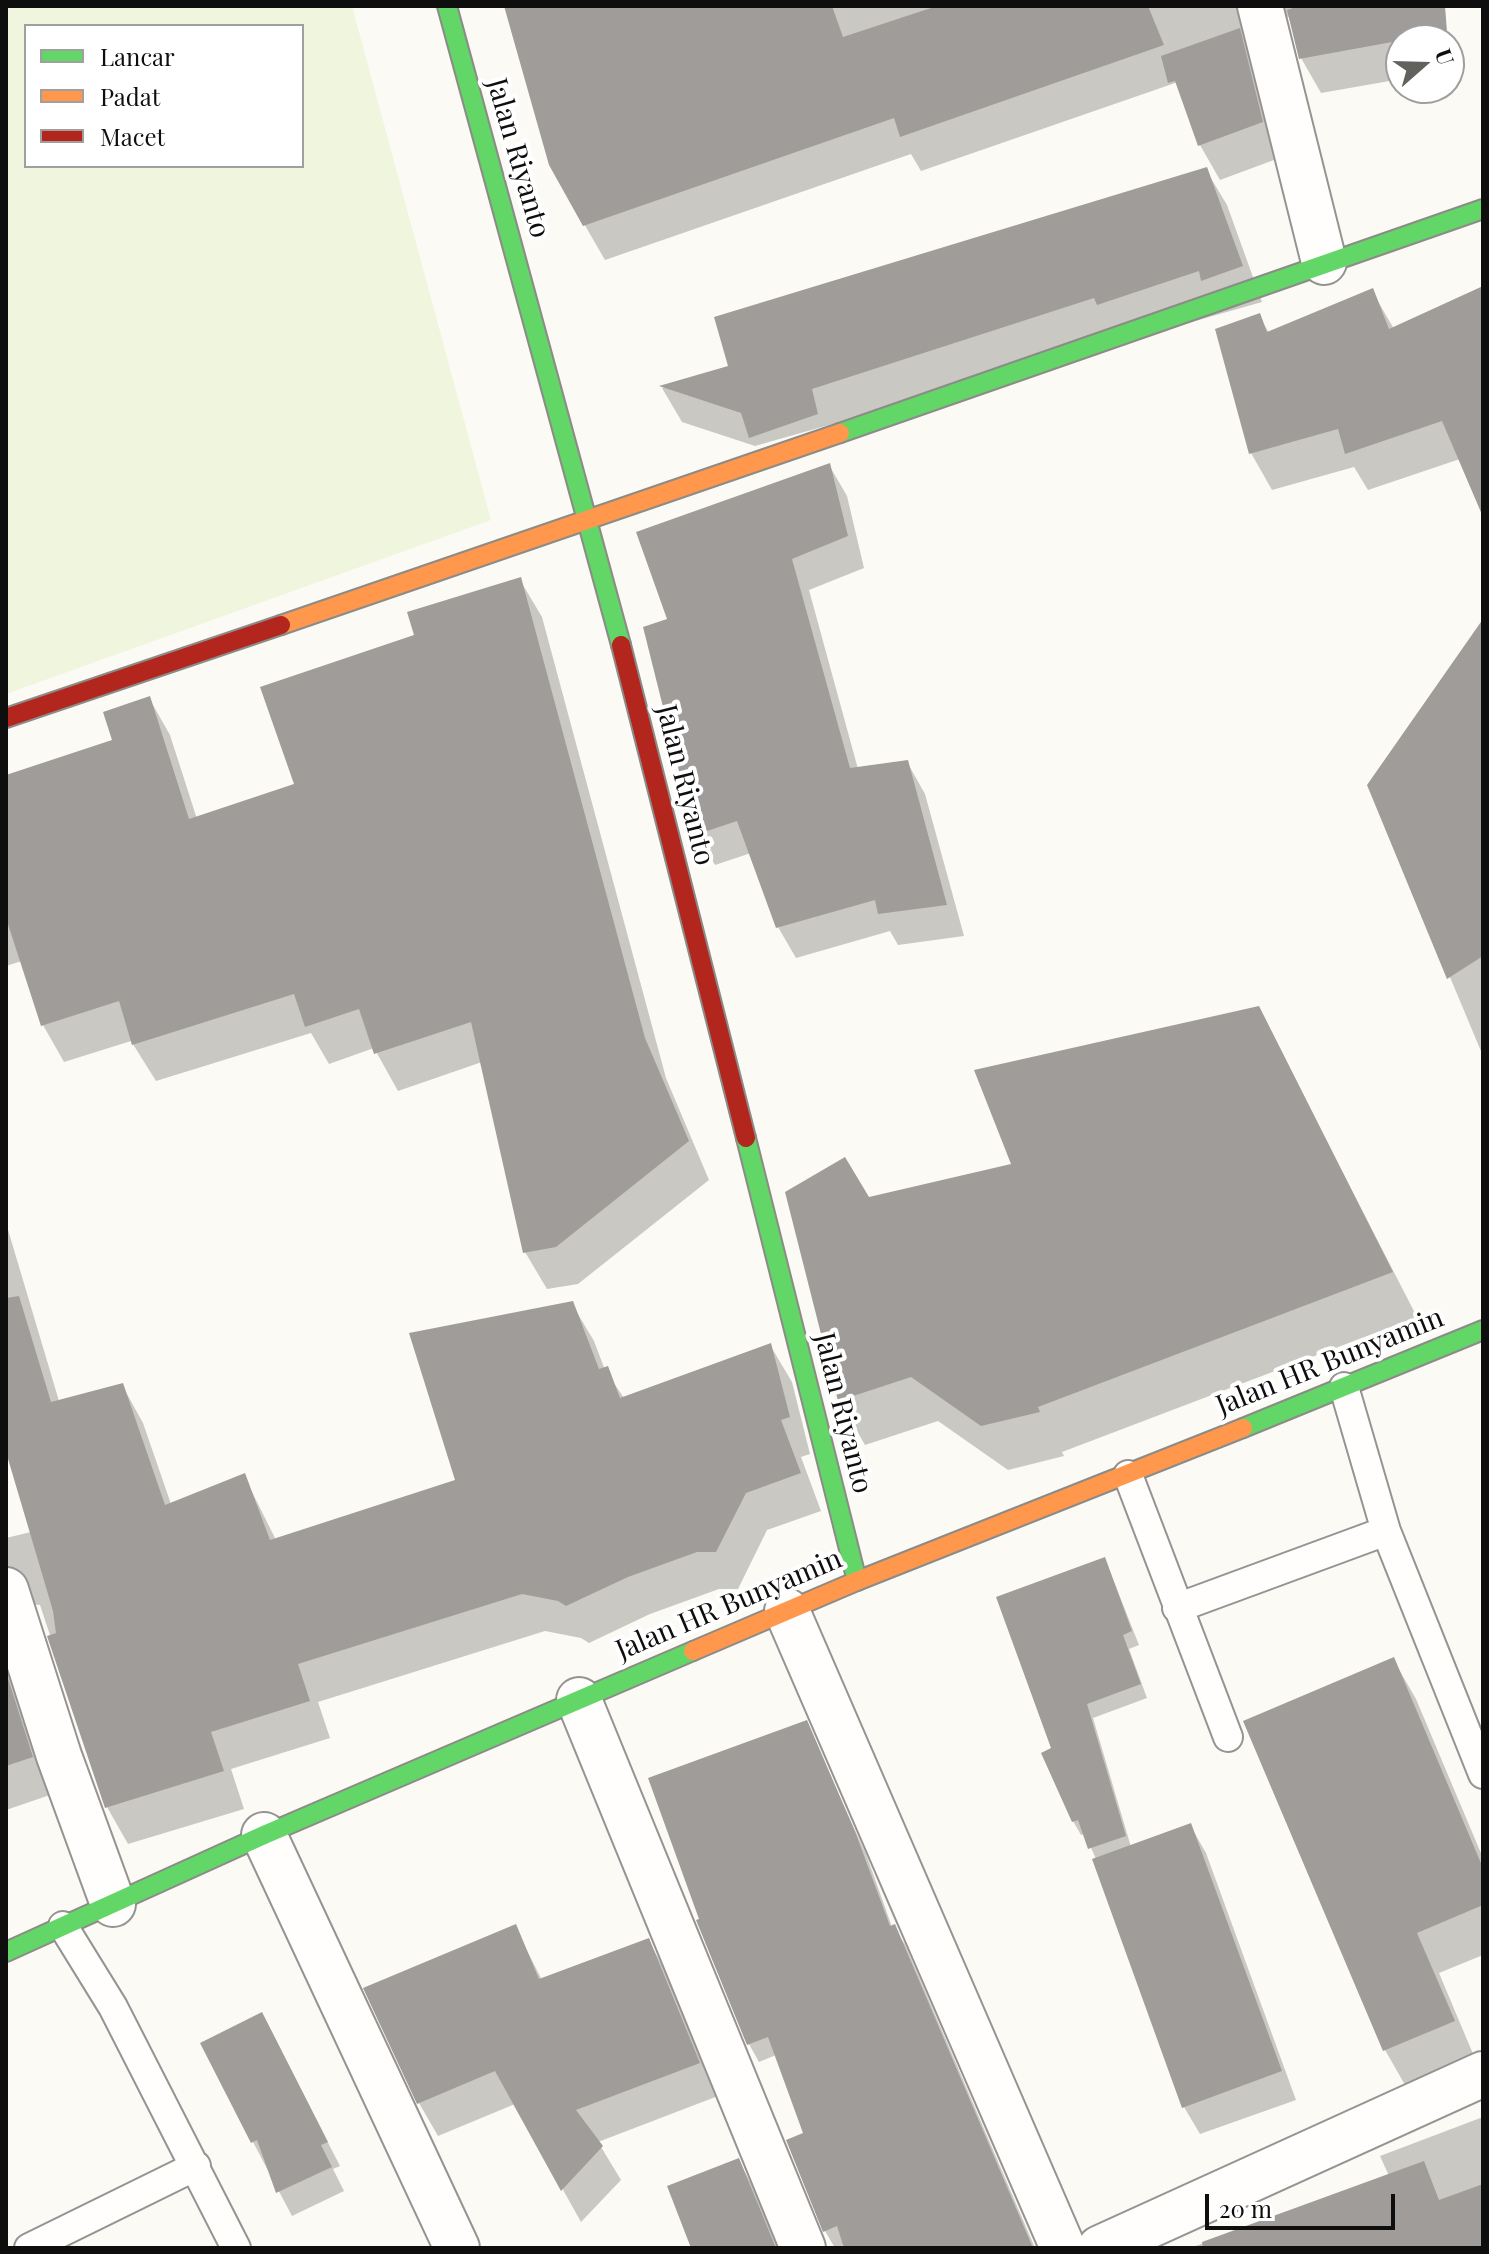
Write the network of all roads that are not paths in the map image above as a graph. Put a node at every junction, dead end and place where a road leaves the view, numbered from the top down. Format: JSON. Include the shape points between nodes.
{"nodes":[{"id":1,"x":447,"y":6,"type":"edge"},
{"id":2,"x":1260,"y":6,"type":"edge"},
{"id":3,"x":1483,"y":209,"type":"edge"},
{"id":4,"x":1324,"y":262,"type":"junction"},
{"id":5,"x":590,"y":520,"type":"junction"},
{"id":6,"x":6,"y":718,"type":"edge"},
{"id":7,"x":1483,"y":1330,"type":"edge"},
{"id":8,"x":1344,"y":1387,"type":"junction"},
{"id":9,"x":1128,"y":1475,"type":"junction"},
{"id":10,"x":1386,"y":1531,"type":"junction"},
{"id":11,"x":857,"y":1581,"type":"junction"},
{"id":12,"x":6,"y":1590,"type":"edge"},
{"id":13,"x":1177,"y":1608,"type":"junction"},
{"id":14,"x":787,"y":1611,"type":"junction"},
{"id":15,"x":579,"y":1700,"type":"junction"},
{"id":16,"x":1228,"y":1737,"type":"dead end"},
{"id":17,"x":1483,"y":1774,"type":"edge"},
{"id":18,"x":264,"y":1835,"type":"junction"},
{"id":19,"x":113,"y":1904,"type":"junction"},
{"id":20,"x":63,"y":1926,"type":"junction"},
{"id":21,"x":6,"y":1952,"type":"edge"},
{"id":22,"x":1483,"y":2074,"type":"edge"},
{"id":23,"x":196,"y":2166,"type":"junction"},
{"id":24,"x":29,"y":2248,"type":"edge"},
{"id":25,"x":236,"y":2248,"type":"edge"},
{"id":26,"x":457,"y":2248,"type":"edge"},
{"id":27,"x":803,"y":2248,"type":"edge"},
{"id":28,"x":1063,"y":2248,"type":"edge"},
{"id":29,"x":1100,"y":2248,"type":"edge"}],
"edges":[{"from":1,"to":5,"type":"street","name":"Jalan Riyanto"},
{"from":2,"to":4,"type":"street"},
{"from":3,"to":4,"type":"street"},
{"from":4,"to":5,"type":"street"},
{"from":5,"to":6,"type":"street"},
{"from":5,"to":11,"type":"street","name":"Jalan Riyanto"},
{"from":7,"to":8,"type":"street","name":"Jalan HR Bunyamin"},
{"from":8,"to":9,"type":"street","name":"Jalan HR Bunyamin"},
{"from":8,"to":10,"type":"lane"},
{"from":9,"to":11,"type":"street","name":"Jalan HR Bunyamin"},
{"from":9,"to":13,"type":"lane"},
{"from":10,"to":13,"type":"lane"},
{"from":10,"to":17,"type":"lane"},
{"from":11,"to":14,"type":"street","name":"Jalan HR Bunyamin"},
{"from":12,"to":19,"type":"street"},
{"from":13,"to":16,"type":"lane"},
{"from":14,"to":15,"type":"street","name":"Jalan HR Bunyamin"},
{"from":14,"to":28,"type":"street"},
{"from":15,"to":18,"type":"street","name":"Jalan HR Bunyamin"},
{"from":15,"to":27,"type":"street"},
{"from":18,"to":19,"type":"street","name":"Jalan HR Bunyamin"},
{"from":18,"to":26,"type":"street"},
{"from":19,"to":20,"type":"street","name":"Jalan HR Bunyamin"},
{"from":20,"to":21,"type":"street","name":"Jalan HR Bunyamin"},
{"from":20,"to":23,"type":"lane","via":[[113,2007]]},
{"from":22,"to":29,"type":"street"},
{"from":23,"to":24,"type":"lane"},
{"from":23,"to":25,"type":"lane"}]}
